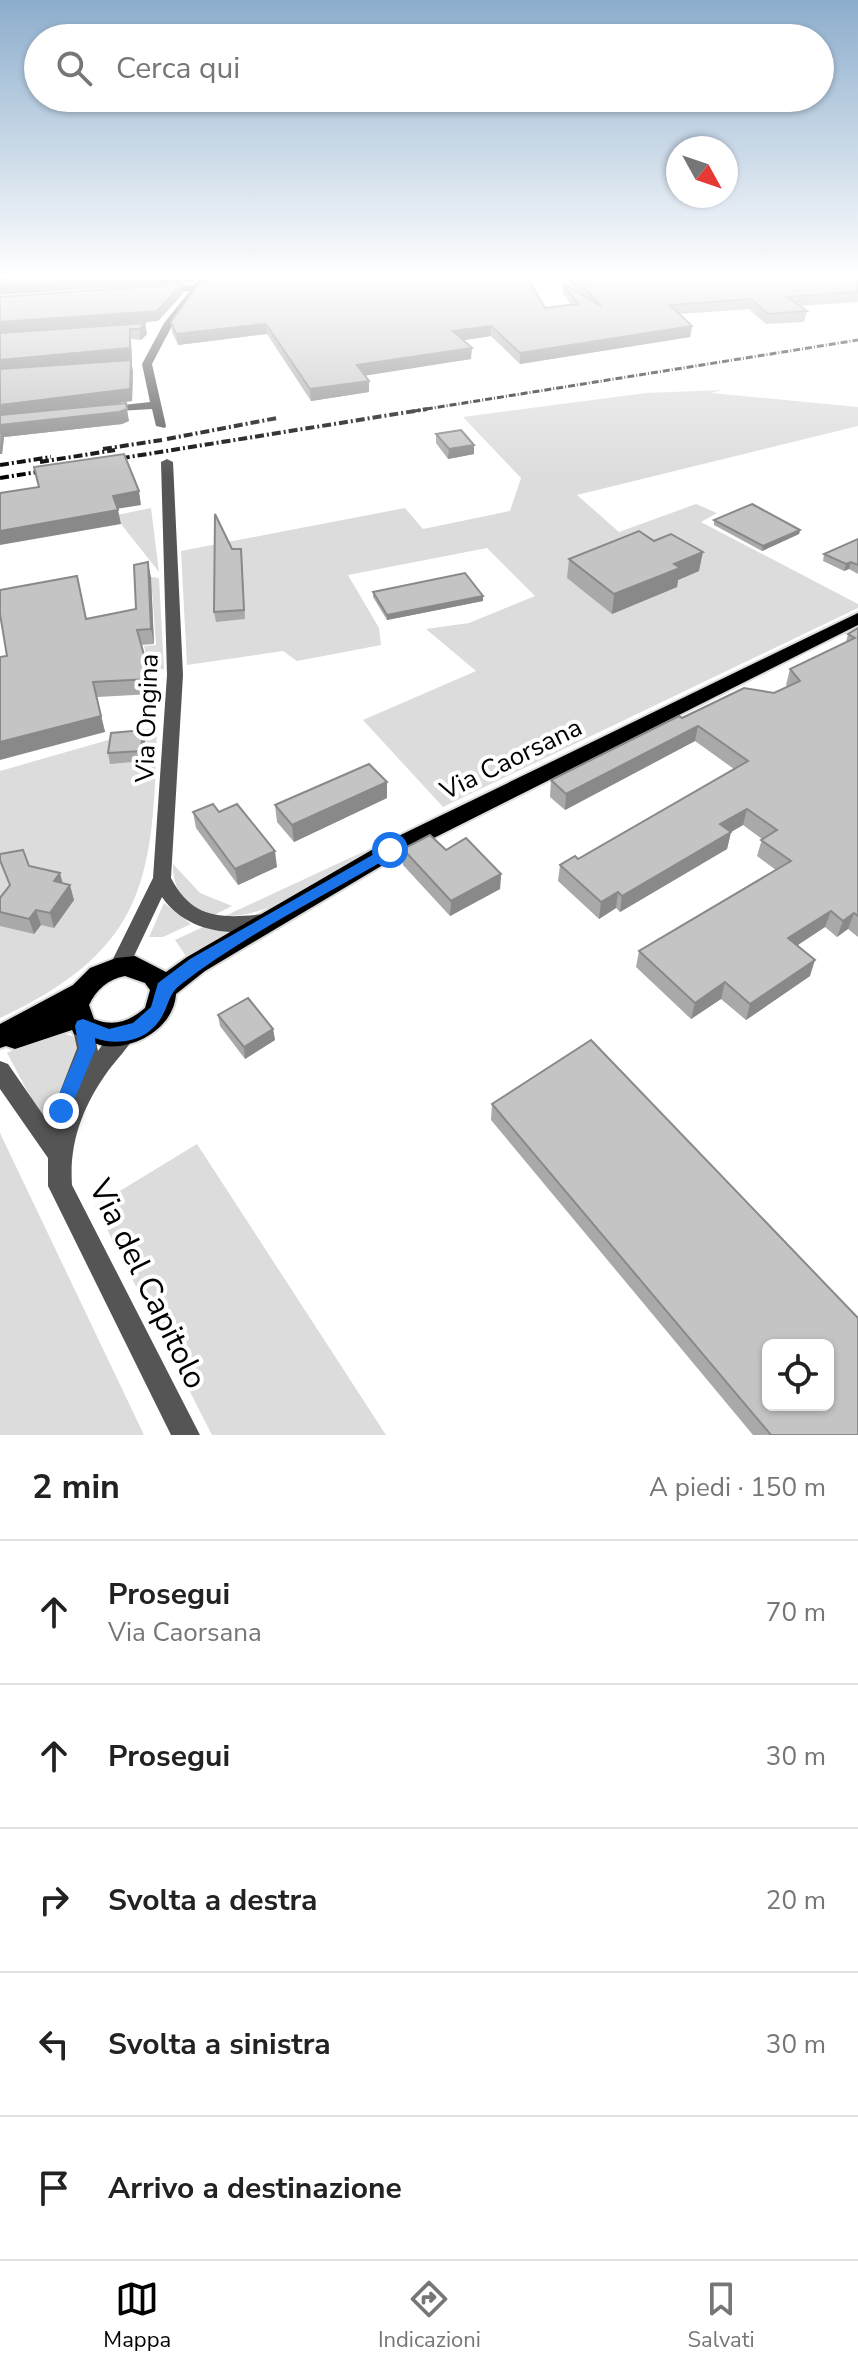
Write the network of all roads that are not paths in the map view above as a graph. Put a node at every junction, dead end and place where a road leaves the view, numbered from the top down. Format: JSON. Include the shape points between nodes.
{"nodes":[{"id":1,"x":158,"y":343,"type":"edge"},
{"id":2,"x":147,"y":364,"type":"junction"},
{"id":3,"x":132,"y":365,"type":"edge"},
{"id":4,"x":156,"y":405,"type":"junction"},
{"id":5,"x":94,"y":411,"type":"edge"},
{"id":6,"x":161,"y":426,"type":"dead end"},
{"id":7,"x":167,"y":462,"type":"dead end"},
{"id":8,"x":858,"y":618,"type":"edge"},
{"id":9,"x":162,"y":878,"type":"junction"},
{"id":10,"x":268,"y":921,"type":"junction"},
{"id":11,"x":196,"y":964,"type":"junction"},
{"id":12,"x":127,"y":966,"type":"junction"},
{"id":13,"x":164,"y":988,"type":"junction"},
{"id":14,"x":81,"y":1012,"type":"junction"},
{"id":15,"x":124,"y":1035,"type":"junction"},
{"id":16,"x":0,"y":1040,"type":"edge"},
{"id":17,"x":0,"y":1071,"type":"edge"},
{"id":18,"x":57,"y":1146,"type":"junction"},
{"id":19,"x":186,"y":1435,"type":"edge"}],
"edges":[{"from":1,"to":2,"type":"street"},
{"from":2,"to":3,"type":"street"},
{"from":2,"to":4,"type":"street"},
{"from":4,"to":5,"type":"street"},
{"from":4,"to":6,"type":"street"},
{"from":7,"to":9,"type":"street","name":"Via Ongina","via":[[175,675]]},
{"from":8,"to":10,"type":"main road","name":"Via Caorsana","via":[[390,850]]},
{"from":9,"to":10,"type":"street","via":[[169,898],[200,920],[230,925]]},
{"from":9,"to":12,"type":"street","name":"Via Ongina"},
{"from":10,"to":11,"type":"main road","name":"Via Caorsana"},
{"from":11,"to":12,"type":"main road","via":[[167,972]]},
{"from":11,"to":13,"type":"main road","name":"Via Caorsana"},
{"from":12,"to":13,"type":"main road","via":[[159,977]]},
{"from":12,"to":14,"type":"main road","via":[[100,974]]},
{"from":13,"to":15,"type":"main road","via":[[164,999],[151,1021]]},
{"from":14,"to":15,"type":"main road","via":[[94,1033]]},
{"from":14,"to":16,"type":"main road"},
{"from":14,"to":18,"type":"street","via":[[88,1048],[61,1111]]},
{"from":15,"to":18,"type":"street","name":"Via del Capitolo","via":[[94,1068]]},
{"from":17,"to":18,"type":"street"},
{"from":18,"to":19,"type":"street","name":"Via del Capitolo","via":[[60,1186]]}]}
